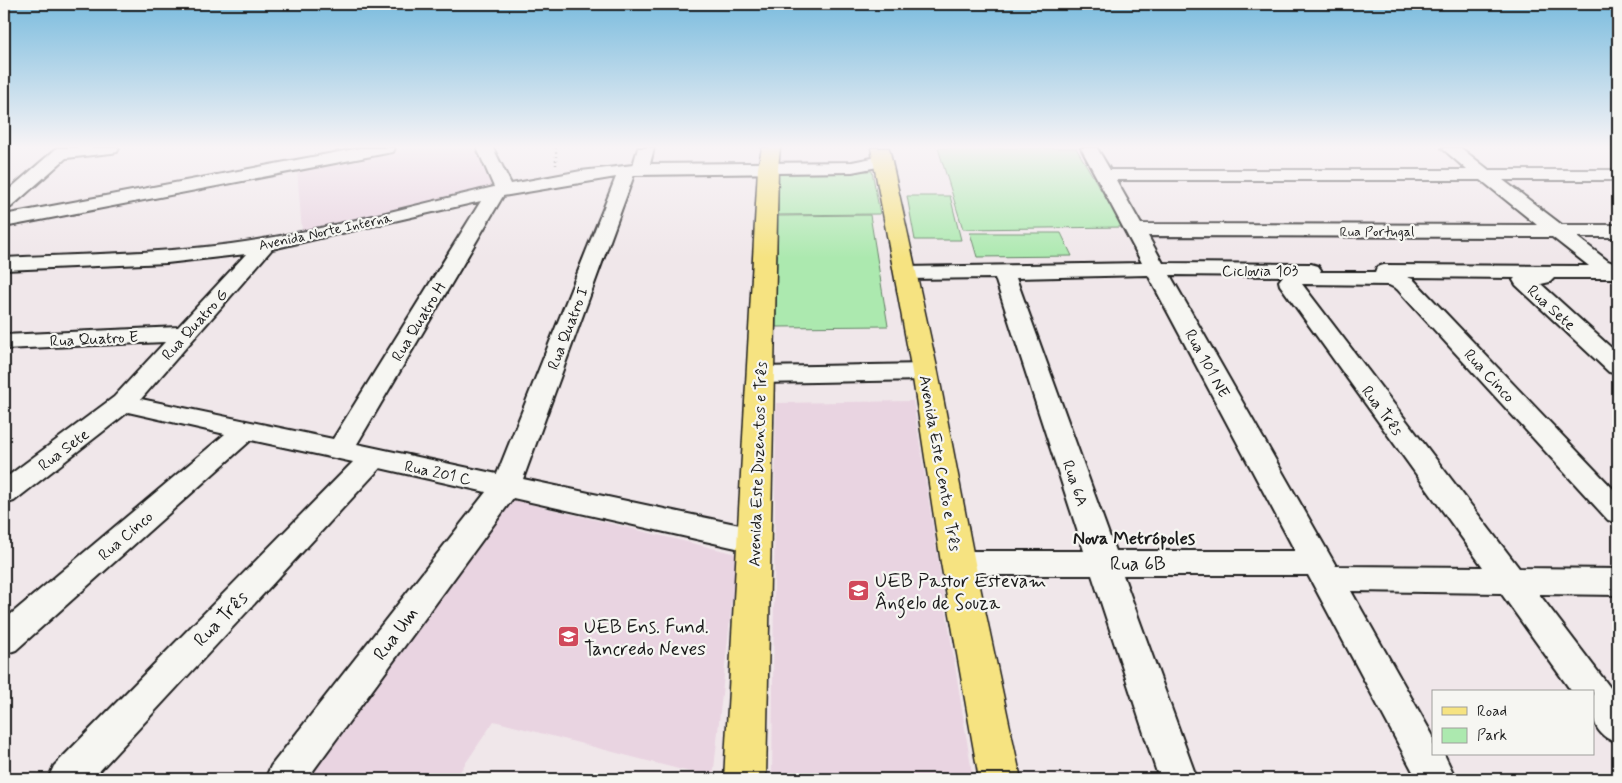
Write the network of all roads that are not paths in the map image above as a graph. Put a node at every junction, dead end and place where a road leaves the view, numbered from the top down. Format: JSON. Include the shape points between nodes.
{"nodes":[{"id":1,"x":25,"y":185,"type":"edge"},
{"id":2,"x":198,"y":185,"type":"edge"},
{"id":3,"x":498,"y":185,"type":"edge"},
{"id":4,"x":533,"y":185,"type":"edge"},
{"id":5,"x":628,"y":185,"type":"edge"},
{"id":6,"x":769,"y":185,"type":"edge"},
{"id":7,"x":887,"y":185,"type":"edge"},
{"id":8,"x":1110,"y":185,"type":"edge"},
{"id":9,"x":1497,"y":185,"type":"edge"},
{"id":10,"x":500,"y":191,"type":"junction"},
{"id":11,"x":4,"y":203,"type":"edge"},
{"id":12,"x":8,"y":223,"type":"edge"},
{"id":13,"x":1135,"y":230,"type":"junction"},
{"id":14,"x":1558,"y":231,"type":"junction"},
{"id":15,"x":1618,"y":231,"type":"edge"},
{"id":16,"x":266,"y":244,"type":"junction"},
{"id":17,"x":4,"y":264,"type":"edge"},
{"id":18,"x":1156,"y":269,"type":"junction"},
{"id":19,"x":1003,"y":271,"type":"junction"},
{"id":20,"x":906,"y":272,"type":"junction"},
{"id":21,"x":1617,"y":273,"type":"edge"},
{"id":22,"x":1340,"y":274,"type":"junction"},
{"id":23,"x":185,"y":334,"type":"junction"},
{"id":24,"x":4,"y":342,"type":"edge"},
{"id":25,"x":1618,"y":367,"type":"edge"},
{"id":26,"x":926,"y":372,"type":"junction"},
{"id":27,"x":760,"y":375,"type":"junction"},
{"id":28,"x":123,"y":403,"type":"junction"},
{"id":29,"x":246,"y":430,"type":"junction"},
{"id":30,"x":340,"y":450,"type":"junction"},
{"id":31,"x":374,"y":458,"type":"junction"},
{"id":32,"x":506,"y":486,"type":"junction"},
{"id":33,"x":4,"y":494,"type":"edge"},
{"id":34,"x":1618,"y":512,"type":"edge"},
{"id":35,"x":754,"y":540,"type":"junction"},
{"id":36,"x":958,"y":563,"type":"junction"},
{"id":37,"x":1104,"y":563,"type":"junction"},
{"id":38,"x":1322,"y":571,"type":"junction"},
{"id":39,"x":1510,"y":580,"type":"junction"},
{"id":40,"x":1608,"y":582,"type":"edge"},
{"id":41,"x":4,"y":640,"type":"edge"},
{"id":42,"x":1592,"y":690,"type":"edge"},
{"id":43,"x":1594,"y":693,"type":"edge"},
{"id":44,"x":1618,"y":726,"type":"edge"},
{"id":45,"x":67,"y":779,"type":"edge"},
{"id":46,"x":284,"y":779,"type":"edge"},
{"id":47,"x":745,"y":779,"type":"edge"},
{"id":48,"x":1000,"y":779,"type":"edge"},
{"id":49,"x":1178,"y":779,"type":"edge"},
{"id":50,"x":1437,"y":779,"type":"edge"}],
"edges":[{"from":1,"to":11,"type":"street"},
{"from":2,"to":12,"type":"street"},
{"from":3,"to":10,"type":"street"},
{"from":4,"to":10,"type":"street","name":"Avenida Norte Interna"},
{"from":5,"to":32,"type":"street","name":"Rua Quatro I"},
{"from":6,"to":27,"type":"main road","name":"Avenida Este Duzentos e Três"},
{"from":7,"to":20,"type":"main road","name":"Avenida Este Cento e Três"},
{"from":8,"to":13,"type":"street","name":"Rua 101 NE"},
{"from":9,"to":14,"type":"street"},
{"from":10,"to":16,"type":"street","name":"Avenida Norte Interna"},
{"from":10,"to":30,"type":"street","name":"Rua Quatro H"},
{"from":13,"to":14,"type":"street","name":"Rua Portugal"},
{"from":13,"to":18,"type":"street","name":"Rua 101 NE"},
{"from":14,"to":15,"type":"street","name":"Rua Portugal"},
{"from":14,"to":21,"type":"street"},
{"from":16,"to":17,"type":"street","name":"Avenida Norte Interna","via":[[174,256]]},
{"from":16,"to":23,"type":"street","name":"Rua Quatro G"},
{"from":18,"to":19,"type":"street","name":"Ciclovia 103"},
{"from":18,"to":22,"type":"street","name":"Ciclovia 103"},
{"from":18,"to":38,"type":"street","name":"Rua 101 NE"},
{"from":19,"to":20,"type":"street","name":"Ciclovia 103"},
{"from":19,"to":37,"type":"street","name":"Rua 6A"},
{"from":20,"to":26,"type":"main road","name":"Avenida Este Cento e Três"},
{"from":21,"to":22,"type":"street","name":"Ciclovia 103"},
{"from":21,"to":25,"type":"street","name":"Rua Sete","via":[[1524,280]]},
{"from":22,"to":34,"type":"street","name":"Rua Cinco","via":[[1391,279],[1405,284]]},
{"from":22,"to":39,"type":"street","name":"Rua Três","via":[[1290,281]]},
{"from":23,"to":24,"type":"street","name":"Rua Quatro E"},
{"from":23,"to":28,"type":"street","name":"Rua Quatro G"},
{"from":26,"to":27,"type":"street"},
{"from":26,"to":36,"type":"main road","name":"Avenida Este Cento e Três"},
{"from":27,"to":35,"type":"main road","name":"Avenida Este Duzentos e Três"},
{"from":28,"to":29,"type":"street","name":"Rua 201 C"},
{"from":28,"to":33,"type":"street","name":"Rua Sete"},
{"from":29,"to":30,"type":"street","name":"Rua 201 C"},
{"from":29,"to":41,"type":"street","name":"Rua Cinco"},
{"from":30,"to":31,"type":"street","name":"Rua 201 C"},
{"from":31,"to":32,"type":"street","name":"Rua 201 C"},
{"from":31,"to":45,"type":"street","name":"Rua Três"},
{"from":32,"to":35,"type":"street","name":"Rua 201 C"},
{"from":32,"to":46,"type":"street","name":"Rua Um"},
{"from":35,"to":47,"type":"main road","name":"Avenida Este Duzentos e Três"},
{"from":36,"to":37,"type":"street","name":"Rua 6B"},
{"from":36,"to":48,"type":"main road","name":"Avenida Este Cento e Três"},
{"from":37,"to":38,"type":"street","name":"Rua 6B"},
{"from":37,"to":49,"type":"street","name":"Rua 6A"},
{"from":38,"to":39,"type":"street","via":[[1418,580]]},
{"from":38,"to":50,"type":"street","name":"Rua 101 NE"},
{"from":39,"to":40,"type":"street"},
{"from":39,"to":42,"type":"street","name":"Rua Três"},
{"from":43,"to":44,"type":"street","name":"Rua Três"}]}
